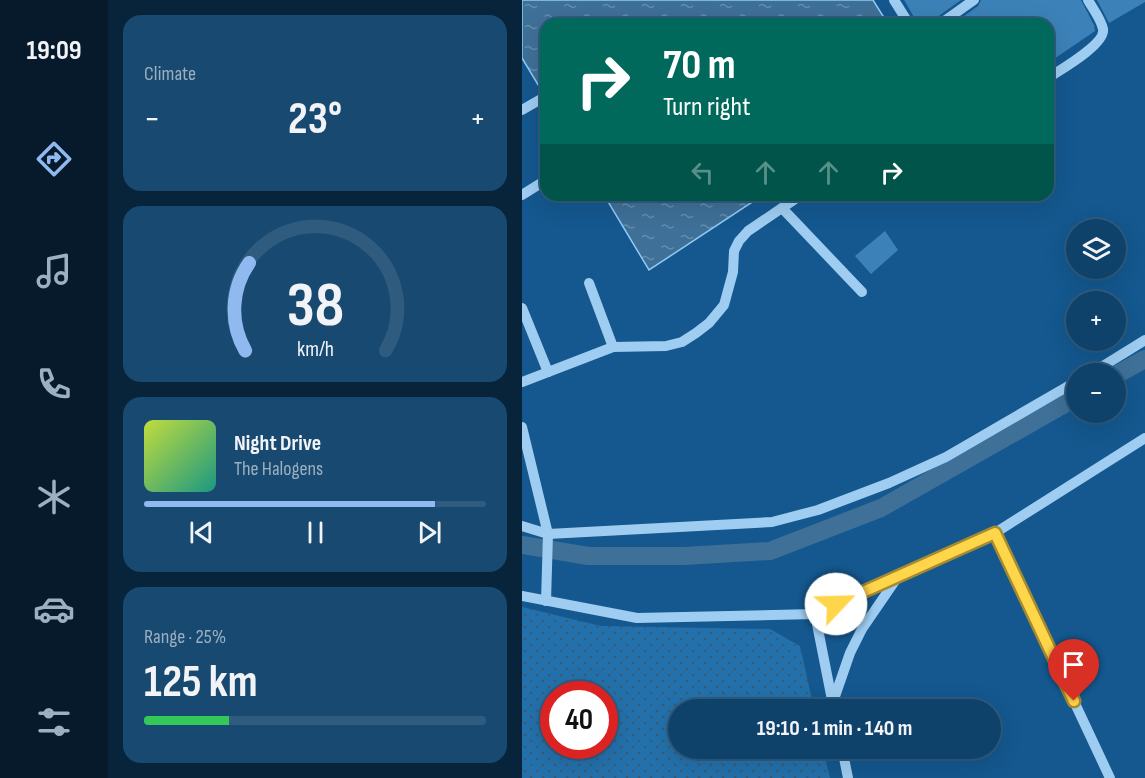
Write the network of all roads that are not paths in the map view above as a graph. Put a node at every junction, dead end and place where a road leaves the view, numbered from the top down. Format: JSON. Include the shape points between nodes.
{"nodes":[{"id":1,"x":894,"y":0,"type":"edge"},
{"id":2,"x":974,"y":0,"type":"edge"},
{"id":3,"x":1088,"y":0,"type":"edge"},
{"id":4,"x":905,"y":18,"type":"edge"},
{"id":5,"x":948,"y":18,"type":"edge"},
{"id":6,"x":1054,"y":74,"type":"edge"},
{"id":7,"x":540,"y":100,"type":"edge"},
{"id":8,"x":522,"y":110,"type":"edge"},
{"id":9,"x":540,"y":184,"type":"edge"},
{"id":10,"x":522,"y":195,"type":"edge"},
{"id":11,"x":792,"y":201,"type":"edge"},
{"id":12,"x":782,"y":208,"type":"junction"},
{"id":13,"x":589,"y":283,"type":"dead end"},
{"id":14,"x":862,"y":292,"type":"dead end"},
{"id":15,"x":522,"y":308,"type":"edge"},
{"id":16,"x":1145,"y":340,"type":"edge"},
{"id":17,"x":613,"y":347,"type":"junction"},
{"id":18,"x":1108,"y":363,"type":"edge"},
{"id":19,"x":548,"y":372,"type":"junction"},
{"id":20,"x":522,"y":382,"type":"edge"},
{"id":21,"x":1066,"y":387,"type":"edge"},
{"id":22,"x":522,"y":427,"type":"edge"},
{"id":23,"x":1145,"y":438,"type":"edge"},
{"id":24,"x":522,"y":526,"type":"edge"},
{"id":25,"x":995,"y":533,"type":"junction"},
{"id":26,"x":548,"y":540,"type":"junction"},
{"id":27,"x":899,"y":576,"type":"junction"},
{"id":28,"x":522,"y":596,"type":"edge"},
{"id":29,"x":546,"y":601,"type":"junction"},
{"id":30,"x":815,"y":614,"type":"junction"},
{"id":31,"x":832,"y":699,"type":"edge"},
{"id":32,"x":835,"y":699,"type":"edge"},
{"id":33,"x":844,"y":759,"type":"edge"},
{"id":34,"x":848,"y":778,"type":"edge"},
{"id":35,"x":1110,"y":778,"type":"edge"}],
"edges":[{"from":1,"to":4,"type":"street"},
{"from":2,"to":5,"type":"street"},
{"from":3,"to":6,"type":"street","via":[[1100,20],[1103,36],[1094,47]]},
{"from":7,"to":8,"type":"street"},
{"from":9,"to":10,"type":"street"},
{"from":11,"to":12,"type":"street"},
{"from":12,"to":14,"type":"street"},
{"from":12,"to":17,"type":"street","via":[[739,241],[724,305],[709,323],[682,342]]},
{"from":13,"to":17,"type":"street"},
{"from":15,"to":19,"type":"street"},
{"from":16,"to":18,"type":"street"},
{"from":17,"to":19,"type":"street"},
{"from":19,"to":20,"type":"street"},
{"from":21,"to":26,"type":"street","via":[[946,457],[818,510],[772,522]]},
{"from":22,"to":26,"type":"street"},
{"from":23,"to":25,"type":"street"},
{"from":24,"to":26,"type":"street"},
{"from":25,"to":27,"type":"street"},
{"from":25,"to":35,"type":"street"},
{"from":26,"to":29,"type":"street"},
{"from":27,"to":30,"type":"street"},
{"from":27,"to":32,"type":"street","via":[[862,629]]},
{"from":28,"to":29,"type":"street"},
{"from":29,"to":30,"type":"street","via":[[637,618]]},
{"from":30,"to":31,"type":"street"},
{"from":33,"to":34,"type":"street"}]}
